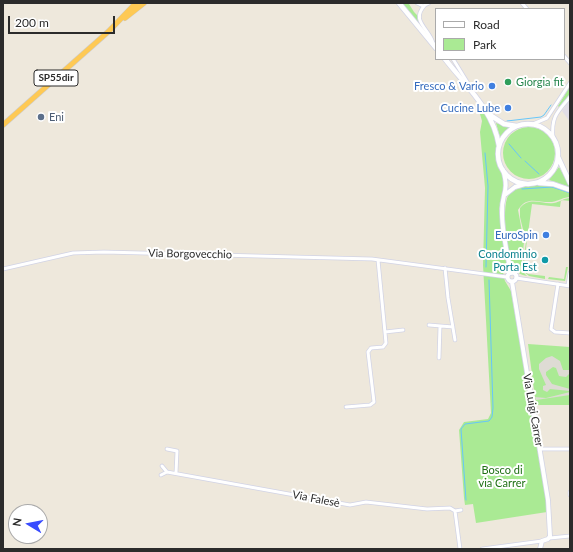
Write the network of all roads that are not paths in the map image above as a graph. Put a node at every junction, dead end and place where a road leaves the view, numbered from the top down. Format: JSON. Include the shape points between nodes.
{"nodes":[{"id":1,"x":136,"y":3,"type":"edge"},
{"id":2,"x":144,"y":3,"type":"edge"},
{"id":3,"x":399,"y":3,"type":"edge"},
{"id":4,"x":417,"y":3,"type":"edge"},
{"id":5,"x":429,"y":3,"type":"edge"},
{"id":6,"x":425,"y":5,"type":"junction"},
{"id":7,"x":109,"y":31,"type":"junction"},
{"id":8,"x":435,"y":46,"type":"edge"},
{"id":9,"x":446,"y":60,"type":"edge"},
{"id":10,"x":454,"y":60,"type":"edge"},
{"id":11,"x":570,"y":83,"type":"edge"},
{"id":12,"x":470,"y":91,"type":"junction"},
{"id":13,"x":570,"y":97,"type":"edge"},
{"id":14,"x":488,"y":113,"type":"junction"},
{"id":15,"x":533,"y":124,"type":"junction"},
{"id":16,"x":3,"y":125,"type":"edge"},
{"id":17,"x":517,"y":126,"type":"junction"},
{"id":18,"x":553,"y":138,"type":"junction"},
{"id":19,"x":499,"y":148,"type":"junction"},
{"id":20,"x":558,"y":157,"type":"junction"},
{"id":21,"x":503,"y":170,"type":"junction"},
{"id":22,"x":537,"y":182,"type":"junction"},
{"id":23,"x":570,"y":183,"type":"edge"},
{"id":24,"x":525,"y":184,"type":"junction"},
{"id":25,"x":570,"y":190,"type":"edge"},
{"id":26,"x":506,"y":194,"type":"junction"},
{"id":27,"x":378,"y":260,"type":"junction"},
{"id":28,"x":445,"y":268,"type":"junction"},
{"id":29,"x":3,"y":269,"type":"edge"},
{"id":30,"x":511,"y":272,"type":"junction"},
{"id":31,"x":570,"y":273,"type":"edge"},
{"id":32,"x":507,"y":277,"type":"junction"},
{"id":33,"x":516,"y":278,"type":"junction"},
{"id":34,"x":512,"y":282,"type":"junction"},
{"id":35,"x":558,"y":284,"type":"junction"},
{"id":36,"x":569,"y":286,"type":"edge"},
{"id":37,"x":429,"y":325,"type":"dead end"},
{"id":38,"x":440,"y":326,"type":"junction"},
{"id":39,"x":453,"y":327,"type":"junction"},
{"id":40,"x":403,"y":330,"type":"dead end"},
{"id":41,"x":385,"y":332,"type":"junction"},
{"id":42,"x":570,"y":332,"type":"edge"},
{"id":43,"x":455,"y":340,"type":"dead end"},
{"id":44,"x":439,"y":358,"type":"dead end"},
{"id":45,"x":346,"y":407,"type":"dead end"},
{"id":46,"x":167,"y":449,"type":"dead end"},
{"id":47,"x":540,"y":449,"type":"junction"},
{"id":48,"x":570,"y":449,"type":"edge"},
{"id":49,"x":162,"y":466,"type":"dead end"},
{"id":50,"x":167,"y":472,"type":"junction"},
{"id":51,"x":176,"y":473,"type":"junction"},
{"id":52,"x":161,"y":475,"type":"dead end"},
{"id":53,"x":462,"y":510,"type":"dead end"},
{"id":54,"x":456,"y":511,"type":"junction"},
{"id":55,"x":570,"y":536,"type":"edge"},
{"id":56,"x":550,"y":538,"type":"junction"},
{"id":57,"x":542,"y":541,"type":"junction"},
{"id":58,"x":460,"y":549,"type":"edge"},
{"id":59,"x":482,"y":549,"type":"edge"},
{"id":60,"x":540,"y":549,"type":"edge"}],
"edges":[{"from":1,"to":7,"type":"highway","number":"SP55dir"},
{"from":2,"to":7,"type":"highway","number":"SP55dir"},
{"from":3,"to":8,"type":"main road"},
{"from":4,"to":6,"type":"street"},
{"from":5,"to":6,"type":"street"},
{"from":6,"to":8,"type":"street","via":[[419,13],[419,20]]},
{"from":7,"to":16,"type":"highway","number":"SP55dir"},
{"from":9,"to":12,"type":"main road"},
{"from":10,"to":12,"type":"street"},
{"from":11,"to":15,"type":"street","via":[[547,118]]},
{"from":12,"to":14,"type":"main road"},
{"from":13,"to":18,"type":"street","via":[[553,120]]},
{"from":14,"to":17,"type":"main road","via":[[499,122]]},
{"from":14,"to":19,"type":"main road","via":[[496,130]]},
{"from":15,"to":17,"type":"main road"},
{"from":15,"to":18,"type":"main road","via":[[545,129]]},
{"from":17,"to":19,"type":"main road","via":[[504,136]]},
{"from":18,"to":20,"type":"main road"},
{"from":19,"to":21,"type":"main road","via":[[499,160]]},
{"from":20,"to":22,"type":"main road","via":[[552,173]]},
{"from":20,"to":23,"type":"main road"},
{"from":21,"to":24,"type":"main road","via":[[513,180]]},
{"from":21,"to":26,"type":"street"},
{"from":22,"to":24,"type":"main road"},
{"from":22,"to":25,"type":"main road","via":[[554,184]]},
{"from":24,"to":26,"type":"street","via":[[515,187]]},
{"from":26,"to":30,"type":"street","via":[[502,213]]},
{"from":27,"to":28,"type":"street","name":"Via Borgovecchio"},
{"from":27,"to":29,"type":"street","name":"Via Borgovecchio","via":[[87,252],[65,254]]},
{"from":27,"to":41,"type":"street"},
{"from":28,"to":32,"type":"street","name":"Via Borgovecchio"},
{"from":28,"to":39,"type":"street"},
{"from":30,"to":32,"type":"street"},
{"from":30,"to":33,"type":"street"},
{"from":31,"to":36,"type":"street"},
{"from":32,"to":34,"type":"street"},
{"from":33,"to":34,"type":"street"},
{"from":33,"to":35,"type":"street"},
{"from":34,"to":47,"type":"street","name":"Via Luigi Carrer"},
{"from":35,"to":36,"type":"street"},
{"from":35,"to":42,"type":"street","via":[[551,329],[555,332]]},
{"from":37,"to":38,"type":"street"},
{"from":38,"to":39,"type":"street"},
{"from":38,"to":44,"type":"street"},
{"from":39,"to":43,"type":"street"},
{"from":40,"to":41,"type":"street"},
{"from":41,"to":45,"type":"street","via":[[384,346],[371,348],[368,352],[373,404]]},
{"from":46,"to":51,"type":"street","via":[[176,451]]},
{"from":47,"to":48,"type":"street"},
{"from":47,"to":56,"type":"street","name":"Via Luigi Carrer","via":[[548,500]]},
{"from":49,"to":50,"type":"street"},
{"from":50,"to":51,"type":"street","name":"Via Falesè"},
{"from":50,"to":52,"type":"street"},
{"from":51,"to":54,"type":"street","name":"Via Falesè","via":[[350,505],[366,502],[427,509],[450,508]]},
{"from":53,"to":54,"type":"street","name":"Via Falesè"},
{"from":54,"to":58,"type":"street"},
{"from":55,"to":56,"type":"street"},
{"from":56,"to":57,"type":"street"},
{"from":57,"to":59,"type":"street"},
{"from":57,"to":60,"type":"street"}]}
